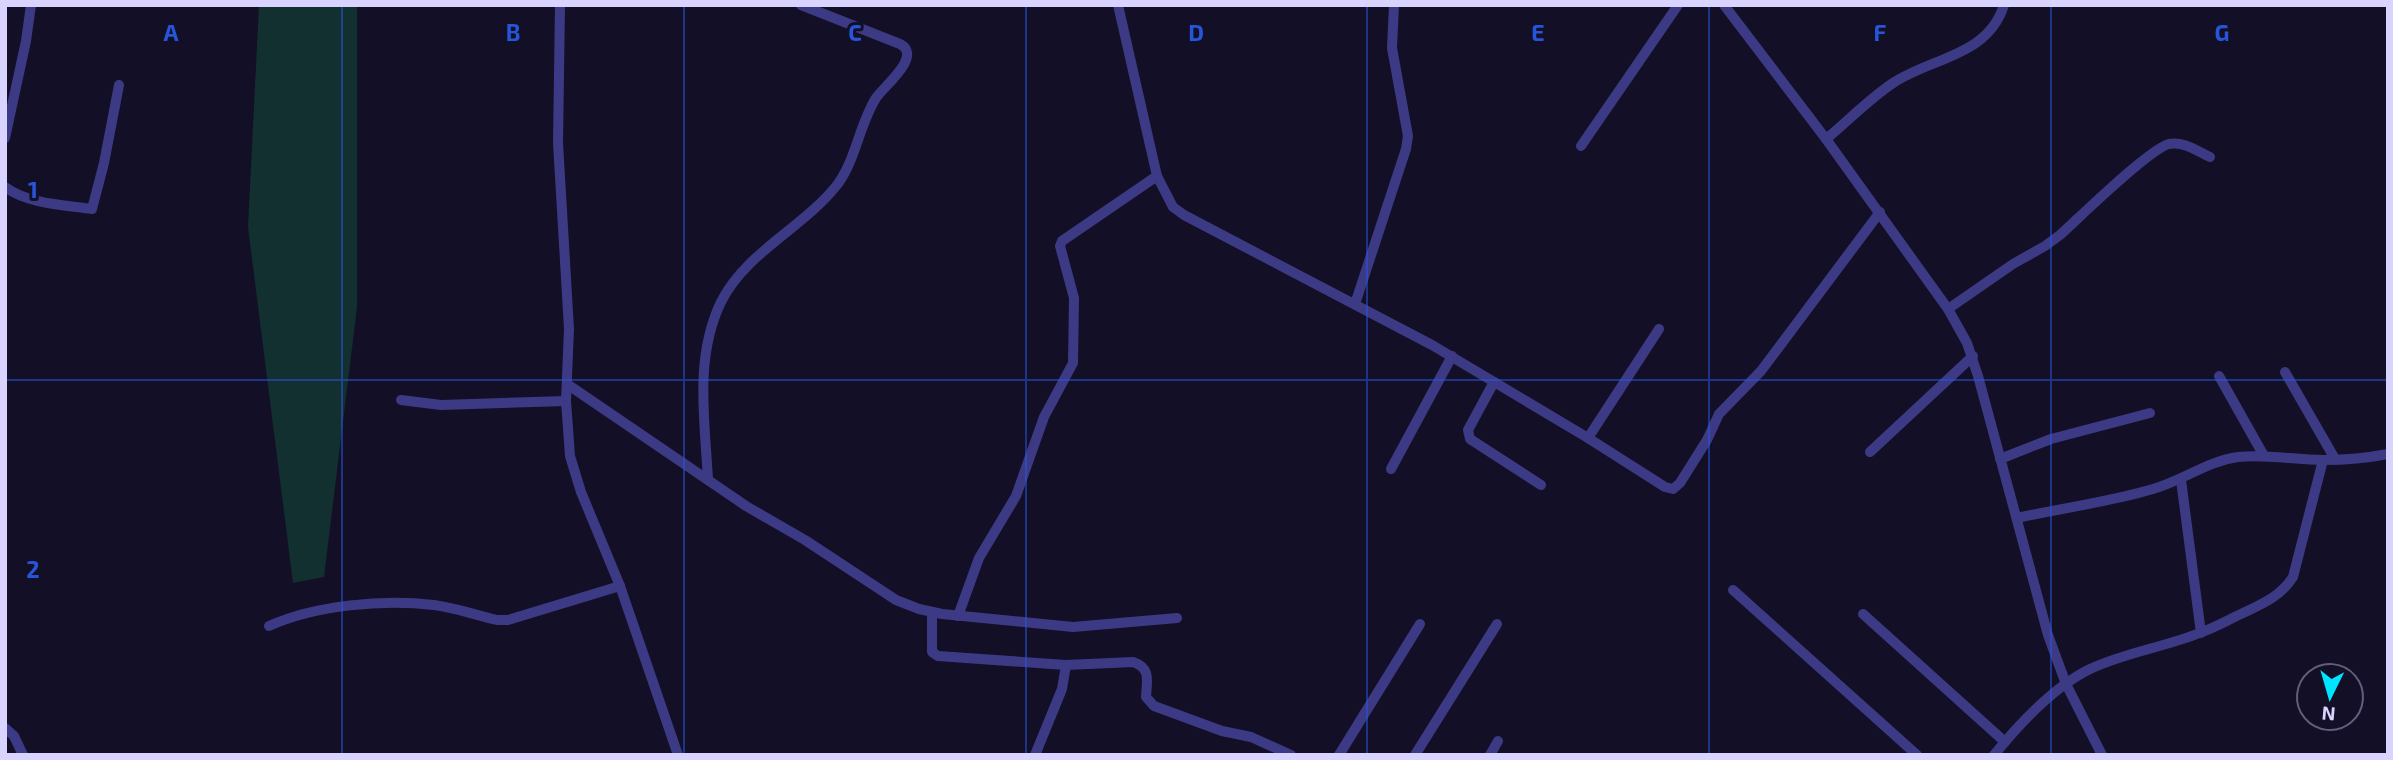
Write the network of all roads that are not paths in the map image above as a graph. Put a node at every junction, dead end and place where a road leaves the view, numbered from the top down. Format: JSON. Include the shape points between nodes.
{"nodes":[{"id":1,"x":31,"y":5,"type":"edge"},
{"id":2,"x":560,"y":5,"type":"edge"},
{"id":3,"x":801,"y":5,"type":"edge"},
{"id":4,"x":1118,"y":5,"type":"edge"},
{"id":5,"x":1394,"y":5,"type":"edge"},
{"id":6,"x":1678,"y":5,"type":"edge"},
{"id":7,"x":1724,"y":5,"type":"edge"},
{"id":8,"x":2004,"y":5,"type":"edge"},
{"id":9,"x":119,"y":85,"type":"dead end"},
{"id":10,"x":5,"y":138,"type":"edge"},
{"id":11,"x":1826,"y":139,"type":"junction"},
{"id":12,"x":1581,"y":146,"type":"dead end"},
{"id":13,"x":2210,"y":158,"type":"dead end"},
{"id":14,"x":1157,"y":176,"type":"junction"},
{"id":15,"x":5,"y":187,"type":"edge"},
{"id":16,"x":1880,"y":212,"type":"junction"},
{"id":17,"x":1355,"y":304,"type":"junction"},
{"id":18,"x":1948,"y":309,"type":"junction"},
{"id":19,"x":1659,"y":329,"type":"dead end"},
{"id":20,"x":1452,"y":356,"type":"junction"},
{"id":21,"x":1972,"y":356,"type":"junction"},
{"id":22,"x":2286,"y":372,"type":"dead end"},
{"id":23,"x":2219,"y":376,"type":"dead end"},
{"id":24,"x":1494,"y":382,"type":"junction"},
{"id":25,"x":567,"y":384,"type":"junction"},
{"id":26,"x":401,"y":400,"type":"dead end"},
{"id":27,"x":566,"y":401,"type":"junction"},
{"id":28,"x":2150,"y":413,"type":"dead end"},
{"id":29,"x":1588,"y":438,"type":"junction"},
{"id":30,"x":1870,"y":452,"type":"dead end"},
{"id":31,"x":2388,"y":454,"type":"edge"},
{"id":32,"x":2264,"y":456,"type":"junction"},
{"id":33,"x":2000,"y":459,"type":"junction"},
{"id":34,"x":2335,"y":459,"type":"junction"},
{"id":35,"x":2323,"y":460,"type":"junction"},
{"id":36,"x":1391,"y":469,"type":"dead end"},
{"id":37,"x":708,"y":480,"type":"junction"},
{"id":38,"x":2181,"y":480,"type":"junction"},
{"id":39,"x":1541,"y":485,"type":"dead end"},
{"id":40,"x":2017,"y":518,"type":"junction"},
{"id":41,"x":620,"y":586,"type":"junction"},
{"id":42,"x":1733,"y":590,"type":"dead end"},
{"id":43,"x":932,"y":613,"type":"junction"},
{"id":44,"x":1863,"y":614,"type":"dead end"},
{"id":45,"x":958,"y":616,"type":"junction"},
{"id":46,"x":1177,"y":618,"type":"dead end"},
{"id":47,"x":1420,"y":624,"type":"dead end"},
{"id":48,"x":1497,"y":624,"type":"dead end"},
{"id":49,"x":269,"y":626,"type":"dead end"},
{"id":50,"x":2201,"y":633,"type":"junction"},
{"id":51,"x":1066,"y":665,"type":"junction"},
{"id":52,"x":2066,"y":684,"type":"junction"},
{"id":53,"x":5,"y":728,"type":"edge"},
{"id":54,"x":1498,"y":741,"type":"dead end"},
{"id":55,"x":2005,"y":742,"type":"junction"},
{"id":56,"x":23,"y":755,"type":"edge"},
{"id":57,"x":678,"y":755,"type":"edge"},
{"id":58,"x":1035,"y":755,"type":"edge"},
{"id":59,"x":1291,"y":755,"type":"edge"},
{"id":60,"x":1339,"y":755,"type":"edge"},
{"id":61,"x":1415,"y":755,"type":"edge"},
{"id":62,"x":1490,"y":755,"type":"edge"},
{"id":63,"x":1917,"y":755,"type":"edge"},
{"id":64,"x":1994,"y":755,"type":"edge"},
{"id":65,"x":2102,"y":755,"type":"edge"}],
"edges":[{"from":1,"to":10,"type":"street"},
{"from":2,"to":25,"type":"street","via":[[558,110],[569,329]]},
{"from":3,"to":37,"type":"street","via":[[900,44],[908,53],[905,65],[869,110],[839,183],[744,269],[722,300],[705,347]]},
{"from":4,"to":14,"type":"street"},
{"from":5,"to":17,"type":"street","via":[[1392,48],[1408,136]]},
{"from":6,"to":12,"type":"street"},
{"from":7,"to":11,"type":"street"},
{"from":8,"to":11,"type":"street","via":[[1992,31],[1975,46],[1892,84]]},
{"from":9,"to":15,"type":"street","via":[[92,209],[49,204]]},
{"from":11,"to":16,"type":"street"},
{"from":13,"to":18,"type":"street","via":[[2183,144],[2167,144],[2060,235]]},
{"from":14,"to":17,"type":"street","via":[[1173,207],[1184,215]]},
{"from":14,"to":45,"type":"street","via":[[1062,241],[1074,299],[1073,363],[1044,417],[1016,496],[979,558]]},
{"from":16,"to":18,"type":"street"},
{"from":16,"to":29,"type":"street","via":[[1760,371],[1719,414],[1680,484],[1673,489],[1665,487]]},
{"from":17,"to":20,"type":"street"},
{"from":18,"to":21,"type":"street"},
{"from":19,"to":29,"type":"street"},
{"from":20,"to":24,"type":"street"},
{"from":20,"to":36,"type":"street"},
{"from":21,"to":30,"type":"street"},
{"from":21,"to":33,"type":"street"},
{"from":22,"to":34,"type":"street"},
{"from":23,"to":32,"type":"street"},
{"from":24,"to":29,"type":"street"},
{"from":24,"to":39,"type":"street","via":[[1467,435]]},
{"from":25,"to":27,"type":"street"},
{"from":25,"to":37,"type":"street"},
{"from":26,"to":27,"type":"street","via":[[440,405]]},
{"from":27,"to":41,"type":"street","via":[[570,456]]},
{"from":28,"to":33,"type":"street","via":[[2051,439]]},
{"from":31,"to":34,"type":"street"},
{"from":32,"to":35,"type":"street"},
{"from":32,"to":38,"type":"street","via":[[2220,461]]},
{"from":33,"to":40,"type":"street"},
{"from":34,"to":35,"type":"street"},
{"from":35,"to":50,"type":"street","via":[[2293,577],[2285,589]]},
{"from":37,"to":43,"type":"street","via":[[896,600]]},
{"from":38,"to":40,"type":"street"},
{"from":38,"to":50,"type":"street"},
{"from":40,"to":52,"type":"street","via":[[2040,609]]},
{"from":41,"to":49,"type":"street","via":[[508,620],[432,605],[371,604],[329,608]]},
{"from":41,"to":57,"type":"street"},
{"from":42,"to":63,"type":"street"},
{"from":43,"to":45,"type":"street"},
{"from":43,"to":51,"type":"street","via":[[931,646],[938,656]]},
{"from":44,"to":55,"type":"street"},
{"from":45,"to":46,"type":"street","via":[[1073,627]]},
{"from":47,"to":60,"type":"street"},
{"from":48,"to":61,"type":"street"},
{"from":50,"to":52,"type":"street","via":[[2125,655]]},
{"from":51,"to":58,"type":"street","via":[[1062,689]]},
{"from":51,"to":59,"type":"street","via":[[1143,665],[1146,697],[1154,706]]},
{"from":52,"to":55,"type":"street"},
{"from":52,"to":65,"type":"street"},
{"from":53,"to":56,"type":"street"},
{"from":54,"to":62,"type":"street"},
{"from":55,"to":64,"type":"street"}]}
